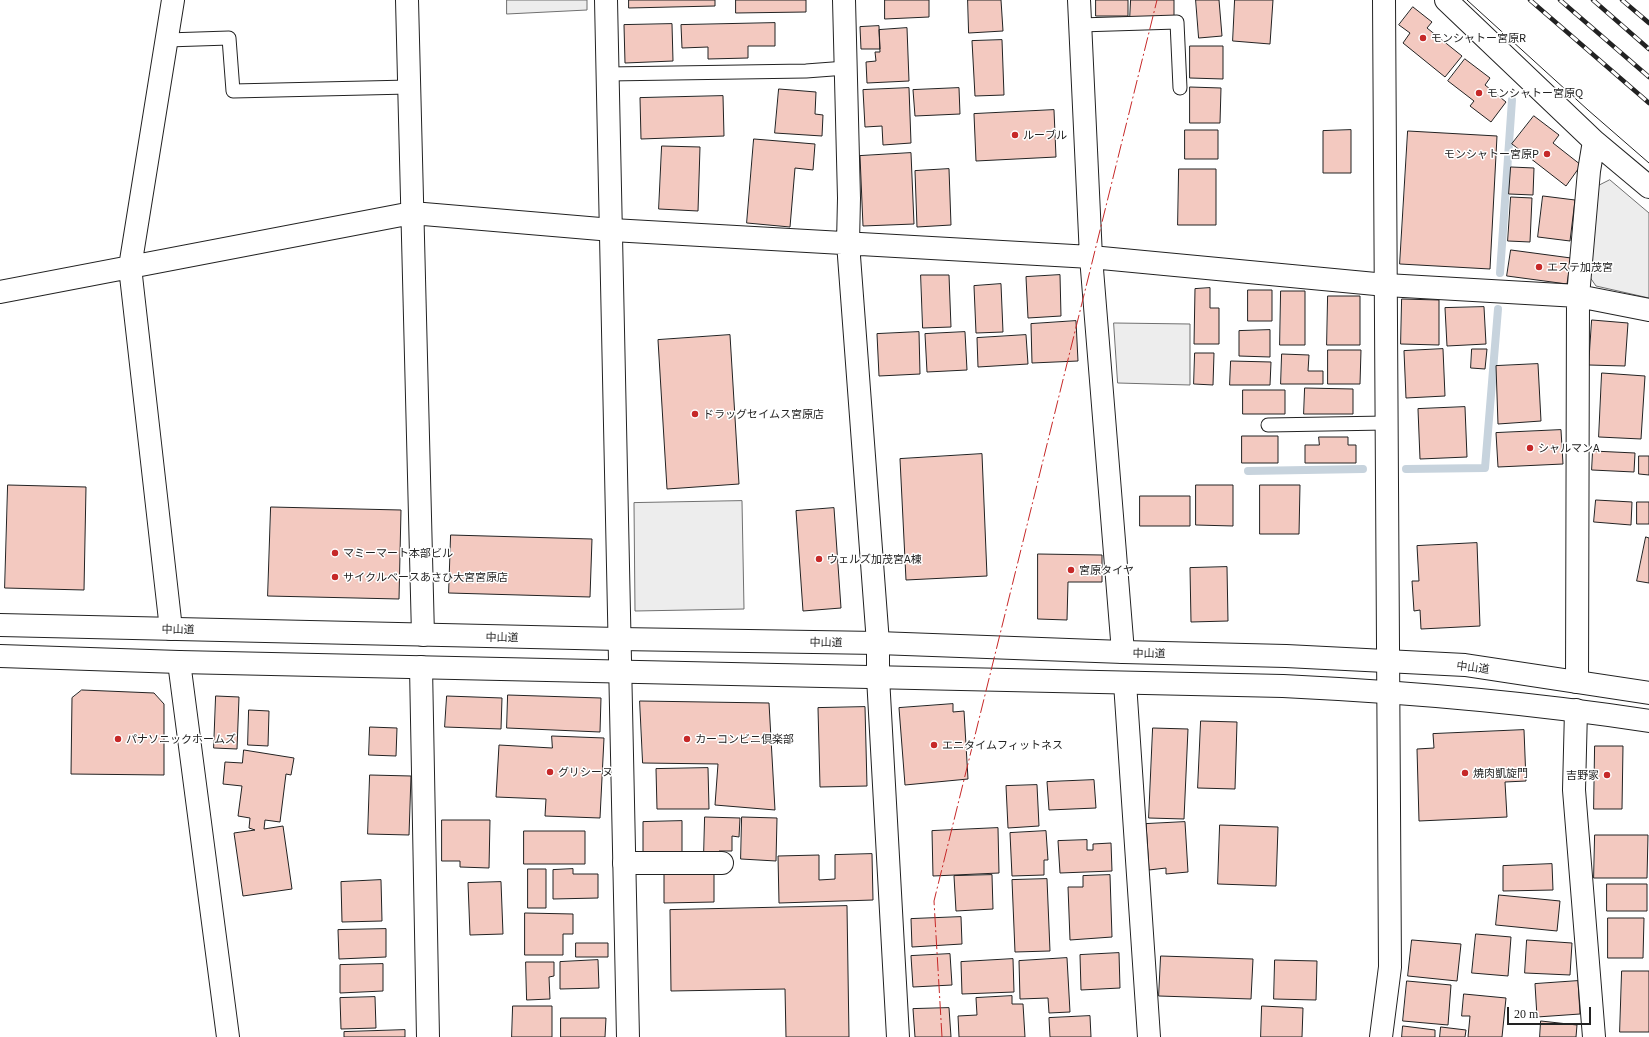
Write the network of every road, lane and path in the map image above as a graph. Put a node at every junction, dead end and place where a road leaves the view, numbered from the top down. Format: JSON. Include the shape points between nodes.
{"nodes":[{"id":1,"x":173,"y":0,"type":"edge"},
{"id":2,"x":407,"y":0,"type":"edge"},
{"id":3,"x":606,"y":0,"type":"edge"},
{"id":4,"x":844,"y":0,"type":"edge"},
{"id":5,"x":1079,"y":0,"type":"edge"},
{"id":6,"x":1446,"y":0,"type":"edge"},
{"id":7,"x":1381,"y":3,"type":"edge"},
{"id":8,"x":1080,"y":25,"type":"junction"},
{"id":9,"x":167,"y":40,"type":"junction"},
{"id":10,"x":846,"y":68,"type":"junction"},
{"id":11,"x":608,"y":74,"type":"junction"},
{"id":12,"x":409,"y":86,"type":"junction"},
{"id":13,"x":1180,"y":88,"type":"dead end"},
{"id":14,"x":1594,"y":141,"type":"junction"},
{"id":15,"x":1649,"y":187,"type":"edge"},
{"id":16,"x":412,"y":212,"type":"junction"},
{"id":17,"x":612,"y":230,"type":"junction"},
{"id":18,"x":848,"y":243,"type":"junction"},
{"id":19,"x":1091,"y":257,"type":"junction"},
{"id":20,"x":130,"y":267,"type":"junction"},
{"id":21,"x":1386,"y":285,"type":"junction"},
{"id":22,"x":0,"y":292,"type":"edge"},
{"id":23,"x":1578,"y":296,"type":"junction"},
{"id":24,"x":1649,"y":310,"type":"edge"},
{"id":25,"x":1386,"y":423,"type":"junction"},
{"id":26,"x":1268,"y":426,"type":"dead end"},
{"id":27,"x":0,"y":625,"type":"edge"},
{"id":28,"x":171,"y":629,"type":"junction"},
{"id":29,"x":423,"y":635,"type":"junction"},
{"id":30,"x":619,"y":640,"type":"junction"},
{"id":31,"x":878,"y":643,"type":"junction"},
{"id":32,"x":1123,"y":652,"type":"junction"},
{"id":33,"x":0,"y":656,"type":"edge"},
{"id":34,"x":179,"y":662,"type":"junction"},
{"id":35,"x":1387,"y":662,"type":"junction"},
{"id":36,"x":421,"y":667,"type":"junction"},
{"id":37,"x":620,"y":671,"type":"junction"},
{"id":38,"x":878,"y":677,"type":"junction"},
{"id":39,"x":1125,"y":682,"type":"junction"},
{"id":40,"x":1577,"y":682,"type":"junction"},
{"id":41,"x":1388,"y":691,"type":"junction"},
{"id":42,"x":1649,"y":693,"type":"edge"},
{"id":43,"x":1576,"y":710,"type":"junction"},
{"id":44,"x":1649,"y":721,"type":"edge"},
{"id":45,"x":624,"y":863,"type":"junction"},
{"id":46,"x":722,"y":863,"type":"dead end"},
{"id":47,"x":228,"y":1037,"type":"edge"},
{"id":48,"x":428,"y":1037,"type":"edge"},
{"id":49,"x":628,"y":1037,"type":"edge"},
{"id":50,"x":898,"y":1037,"type":"edge"},
{"id":51,"x":1150,"y":1037,"type":"edge"},
{"id":52,"x":1381,"y":1037,"type":"edge"},
{"id":53,"x":1594,"y":1037,"type":"edge"}],
"edges":[{"from":1,"to":9,"type":"main road"},
{"from":2,"to":12,"type":"main road"},
{"from":3,"to":11,"type":"main road"},
{"from":4,"to":10,"type":"main road"},
{"from":5,"to":8,"type":"main road"},
{"from":6,"to":14,"type":"main road"},
{"from":7,"to":21,"type":"main road"},
{"from":8,"to":13,"type":"lane","via":[[1177,22]]},
{"from":8,"to":19,"type":"main road"},
{"from":9,"to":12,"type":"lane","via":[[230,38],[233,91]]},
{"from":9,"to":20,"type":"main road"},
{"from":10,"to":11,"type":"lane"},
{"from":10,"to":18,"type":"main road"},
{"from":11,"to":17,"type":"main road"},
{"from":12,"to":16,"type":"main road"},
{"from":14,"to":15,"type":"main road"},
{"from":14,"to":23,"type":"main road"},
{"from":16,"to":17,"type":"main road"},
{"from":16,"to":20,"type":"main road"},
{"from":16,"to":29,"type":"main road"},
{"from":17,"to":18,"type":"main road"},
{"from":17,"to":30,"type":"main road"},
{"from":18,"to":19,"type":"main road"},
{"from":18,"to":31,"type":"main road"},
{"from":19,"to":21,"type":"main road"},
{"from":19,"to":32,"type":"main road"},
{"from":20,"to":22,"type":"main road"},
{"from":20,"to":28,"type":"main road"},
{"from":21,"to":23,"type":"main road"},
{"from":21,"to":25,"type":"main road"},
{"from":23,"to":24,"type":"main road"},
{"from":23,"to":40,"type":"main road"},
{"from":25,"to":26,"type":"lane"},
{"from":25,"to":35,"type":"main road"},
{"from":27,"to":28,"type":"main road","name":"中山道"},
{"from":28,"to":29,"type":"main road","name":"中山道"},
{"from":29,"to":30,"type":"main road","name":"中山道"},
{"from":30,"to":31,"type":"main road","name":"中山道"},
{"from":30,"to":37,"type":"main road"},
{"from":31,"to":32,"type":"main road","name":"中山道"},
{"from":31,"to":38,"type":"main road"},
{"from":32,"to":35,"type":"main road","name":"中山道","via":[[1286,656]]},
{"from":33,"to":34,"type":"main road"},
{"from":34,"to":36,"type":"main road"},
{"from":34,"to":47,"type":"main road"},
{"from":35,"to":40,"type":"main road","name":"中山道","via":[[1466,665]]},
{"from":35,"to":41,"type":"main road"},
{"from":36,"to":37,"type":"main road"},
{"from":36,"to":48,"type":"main road"},
{"from":37,"to":38,"type":"main road"},
{"from":37,"to":45,"type":"main road"},
{"from":38,"to":39,"type":"main road"},
{"from":38,"to":50,"type":"main road"},
{"from":39,"to":41,"type":"main road"},
{"from":39,"to":51,"type":"main road"},
{"from":40,"to":42,"type":"main road","name":"中山道"},
{"from":41,"to":43,"type":"main road"},
{"from":41,"to":52,"type":"main road","via":[[1390,967]]},
{"from":43,"to":44,"type":"main road"},
{"from":43,"to":53,"type":"main road","via":[[1574,790]]},
{"from":45,"to":46,"type":"main road"},
{"from":45,"to":49,"type":"main road"}]}
